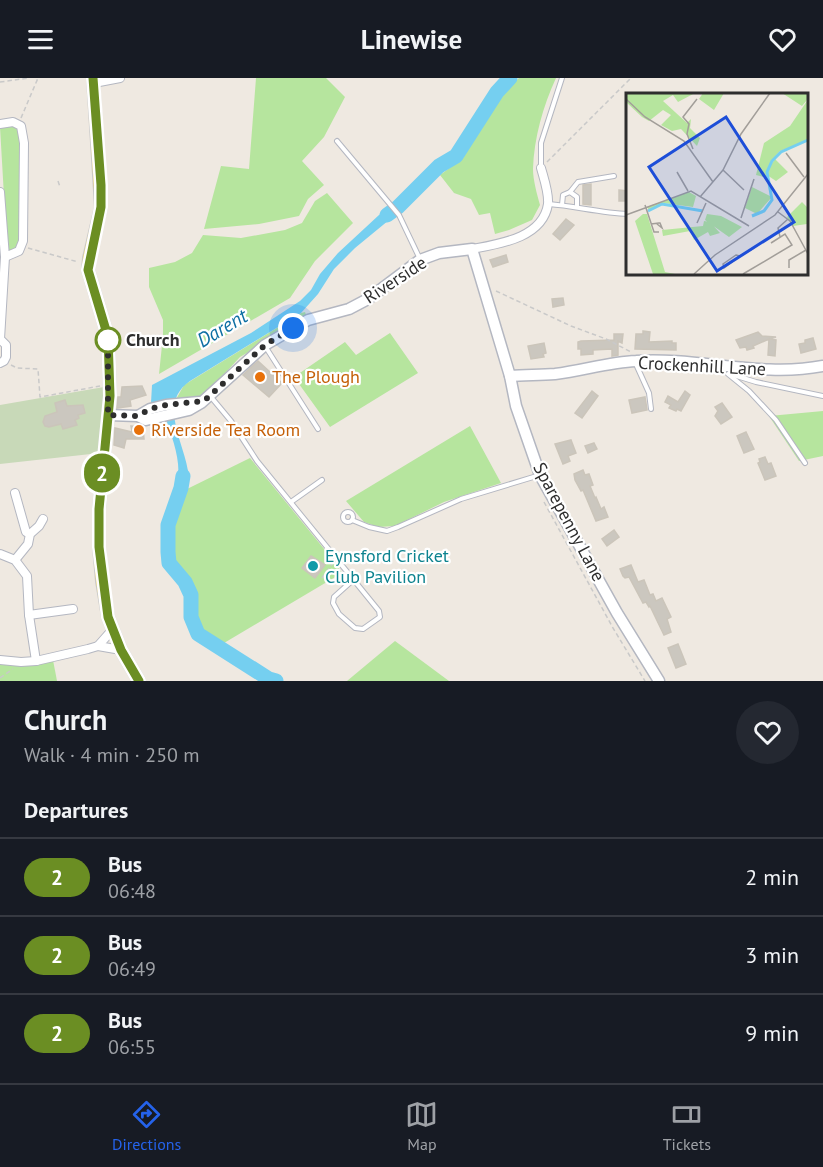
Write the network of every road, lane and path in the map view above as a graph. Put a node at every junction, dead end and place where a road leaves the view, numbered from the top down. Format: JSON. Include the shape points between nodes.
{"nodes":[{"id":1,"x":29,"y":78,"type":"edge"},
{"id":2,"x":38,"y":78,"type":"edge"},
{"id":3,"x":120,"y":78,"type":"edge"},
{"id":4,"x":562,"y":78,"type":"edge"},
{"id":5,"x":631,"y":78,"type":"edge"},
{"id":6,"x":94,"y":80,"type":"edge"},
{"id":7,"x":0,"y":82,"type":"edge"},
{"id":8,"x":20,"y":119,"type":"dead end"},
{"id":9,"x":0,"y":124,"type":"edge"},
{"id":10,"x":337,"y":141,"type":"dead end"},
{"id":11,"x":542,"y":168,"type":"junction"},
{"id":12,"x":614,"y":176,"type":"dead end"},
{"id":13,"x":58,"y":181,"type":"dead end"},
{"id":14,"x":60,"y":188,"type":"dead end"},
{"id":15,"x":0,"y":192,"type":"edge"},
{"id":16,"x":570,"y":192,"type":"junction"},
{"id":17,"x":548,"y":204,"type":"junction"},
{"id":18,"x":562,"y":205,"type":"junction"},
{"id":19,"x":577,"y":206,"type":"junction"},
{"id":20,"x":626,"y":214,"type":"edge"},
{"id":21,"x":21,"y":246,"type":"junction"},
{"id":22,"x":472,"y":249,"type":"junction"},
{"id":23,"x":5,"y":257,"type":"junction"},
{"id":24,"x":420,"y":260,"type":"junction"},
{"id":25,"x":88,"y":265,"type":"junction"},
{"id":26,"x":482,"y":286,"type":"junction"},
{"id":27,"x":0,"y":339,"type":"edge"},
{"id":28,"x":265,"y":345,"type":"junction"},
{"id":29,"x":634,"y":361,"type":"junction"},
{"id":30,"x":0,"y":363,"type":"edge"},
{"id":31,"x":11,"y":365,"type":"dead end"},
{"id":32,"x":823,"y":366,"type":"edge"},
{"id":33,"x":725,"y":369,"type":"junction"},
{"id":34,"x":510,"y":376,"type":"junction"},
{"id":35,"x":109,"y":384,"type":"junction"},
{"id":36,"x":823,"y":396,"type":"edge"},
{"id":37,"x":207,"y":399,"type":"junction"},
{"id":38,"x":651,"y":409,"type":"dead end"},
{"id":39,"x":108,"y":415,"type":"junction"},
{"id":40,"x":142,"y":418,"type":"junction"},
{"id":41,"x":318,"y":429,"type":"dead end"},
{"id":42,"x":805,"y":463,"type":"dead end"},
{"id":43,"x":540,"y":475,"type":"junction"},
{"id":44,"x":322,"y":480,"type":"dead end"},
{"id":45,"x":15,"y":493,"type":"dead end"},
{"id":46,"x":543,"y":497,"type":"dead end"},
{"id":47,"x":291,"y":503,"type":"junction"},
{"id":48,"x":43,"y":519,"type":"dead end"},
{"id":49,"x":352,"y":520,"type":"dead end"},
{"id":50,"x":30,"y":534,"type":"junction"},
{"id":51,"x":0,"y":554,"type":"edge"},
{"id":52,"x":335,"y":556,"type":"junction"},
{"id":53,"x":15,"y":560,"type":"junction"},
{"id":54,"x":322,"y":578,"type":"dead end"},
{"id":55,"x":353,"y":580,"type":"junction"},
{"id":56,"x":73,"y":609,"type":"dead end"},
{"id":57,"x":29,"y":615,"type":"junction"},
{"id":58,"x":113,"y":629,"type":"junction"},
{"id":59,"x":98,"y":646,"type":"junction"},
{"id":60,"x":121,"y":650,"type":"junction"},
{"id":61,"x":0,"y":660,"type":"edge"},
{"id":62,"x":36,"y":661,"type":"junction"},
{"id":63,"x":21,"y":662,"type":"junction"},
{"id":64,"x":0,"y":678,"type":"edge"},
{"id":65,"x":139,"y":681,"type":"edge"},
{"id":66,"x":645,"y":681,"type":"edge"},
{"id":67,"x":659,"y":681,"type":"edge"}],
"edges":[{"from":1,"to":7,"type":"path"},
{"from":2,"to":8,"type":"path"},
{"from":3,"to":6,"type":"street"},
{"from":4,"to":11,"type":"lane","via":[[541,143]]},
{"from":5,"to":11,"type":"path"},
{"from":6,"to":25,"type":"main road","via":[[101,207]]},
{"from":9,"to":21,"type":"street","via":[[18,124],[23,134]]},
{"from":10,"to":24,"type":"lane","via":[[399,215]]},
{"from":11,"to":17,"type":"street"},
{"from":12,"to":16,"type":"lane","via":[[578,182]]},
{"from":13,"to":14,"type":"path"},
{"from":15,"to":23,"type":"street"},
{"from":16,"to":18,"type":"lane","via":[[561,198]]},
{"from":16,"to":19,"type":"lane","via":[[577,197]]},
{"from":17,"to":18,"type":"lane"},
{"from":17,"to":22,"type":"street","via":[[540,223],[526,234]]},
{"from":18,"to":19,"type":"lane"},
{"from":19,"to":20,"type":"lane"},
{"from":21,"to":23,"type":"street"},
{"from":21,"to":25,"type":"path"},
{"from":22,"to":24,"type":"street","name":"Riverside"},
{"from":22,"to":26,"type":"street","name":"Sparepenny Lane"},
{"from":23,"to":27,"type":"street"},
{"from":24,"to":28,"type":"street","name":"Riverside","via":[[368,299],[349,309],[308,320]]},
{"from":25,"to":35,"type":"main road","via":[[108,337]]},
{"from":26,"to":29,"type":"path","via":[[630,350]]},
{"from":26,"to":34,"type":"street","name":"Sparepenny Lane"},
{"from":27,"to":30,"type":"street","via":[[6,345],[7,356]]},
{"from":28,"to":37,"type":"street","name":"Riverside"},
{"from":28,"to":41,"type":"lane"},
{"from":29,"to":33,"type":"street","name":"Crockenhill Lane"},
{"from":29,"to":34,"type":"street","name":"Crockenhill Lane","via":[[555,374]]},
{"from":29,"to":38,"type":"lane","via":[[650,393]]},
{"from":31,"to":35,"type":"path","via":[[38,369],[40,397]]},
{"from":32,"to":33,"type":"street","name":"Crockenhill Lane","via":[[800,370]]},
{"from":33,"to":36,"type":"lane","via":[[756,382]]},
{"from":33,"to":42,"type":"lane","via":[[776,420]]},
{"from":34,"to":43,"type":"street","name":"Sparepenny Lane"},
{"from":35,"to":39,"type":"main road"},
{"from":37,"to":40,"type":"street","name":"Riverside","via":[[189,410]]},
{"from":37,"to":40,"type":"street","name":"Riverside","via":[[150,409]]},
{"from":37,"to":47,"type":"lane","via":[[231,421]]},
{"from":39,"to":40,"type":"street","name":"Riverside"},
{"from":39,"to":58,"type":"main road","via":[[99,547],[105,602]]},
{"from":43,"to":49,"type":"lane","via":[[461,499],[387,531]]},
{"from":43,"to":67,"type":"street","name":"Sparepenny Lane"},
{"from":44,"to":47,"type":"lane"},
{"from":45,"to":50,"type":"street","via":[[26,532]]},
{"from":46,"to":66,"type":"path"},
{"from":47,"to":52,"type":"lane"},
{"from":48,"to":50,"type":"street"},
{"from":50,"to":53,"type":"street","via":[[28,544]]},
{"from":51,"to":53,"type":"street"},
{"from":52,"to":54,"type":"path"},
{"from":52,"to":55,"type":"lane"},
{"from":53,"to":57,"type":"street","via":[[27,576]]},
{"from":55,"to":55,"type":"lane","via":[[334,597],[333,603],[355,628],[363,628],[380,617],[379,611]]},
{"from":56,"to":57,"type":"street"},
{"from":57,"to":62,"type":"street"},
{"from":58,"to":59,"type":"street"},
{"from":58,"to":60,"type":"main road"},
{"from":59,"to":60,"type":"street"},
{"from":59,"to":62,"type":"street"},
{"from":60,"to":65,"type":"main road"},
{"from":61,"to":63,"type":"street"},
{"from":62,"to":63,"type":"street"},
{"from":63,"to":64,"type":"path"}]}
